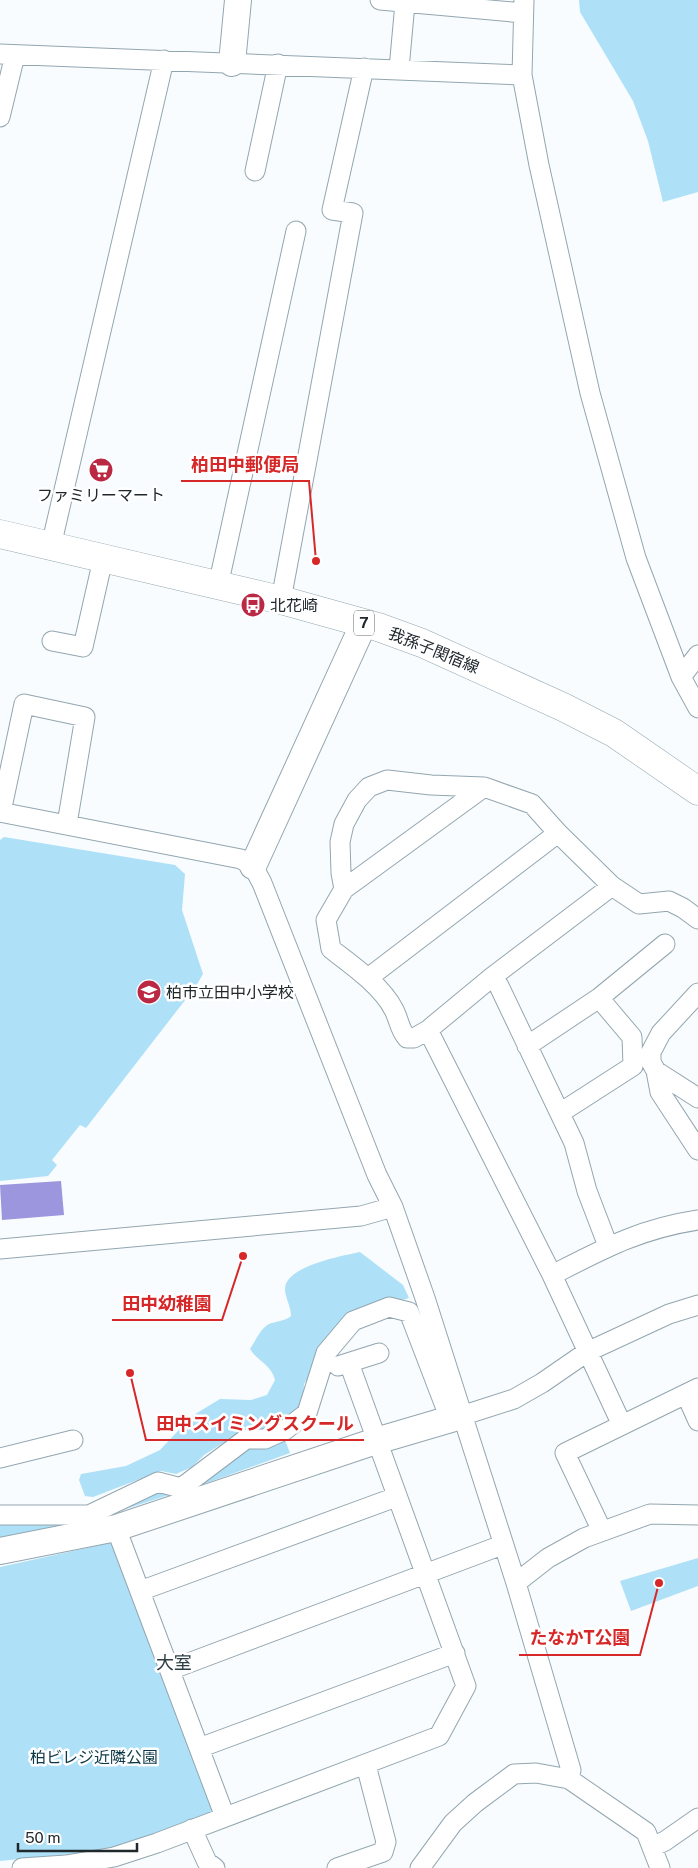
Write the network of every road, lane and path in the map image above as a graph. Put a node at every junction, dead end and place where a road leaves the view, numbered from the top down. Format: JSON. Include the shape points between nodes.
{"nodes":[{"id":1,"x":238,"y":0,"type":"edge"},
{"id":2,"x":380,"y":0,"type":"edge"},
{"id":3,"x":405,"y":3,"type":"junction"},
{"id":4,"x":524,"y":7,"type":"edge"},
{"id":5,"x":7,"y":55,"type":"edge"},
{"id":6,"x":164,"y":60,"type":"junction"},
{"id":7,"x":232,"y":62,"type":"junction"},
{"id":8,"x":278,"y":64,"type":"junction"},
{"id":9,"x":364,"y":68,"type":"junction"},
{"id":10,"x":399,"y":69,"type":"junction"},
{"id":11,"x":522,"y":75,"type":"junction"},
{"id":12,"x":0,"y":117,"type":"edge"},
{"id":13,"x":255,"y":171,"type":"dead end"},
{"id":14,"x":296,"y":231,"type":"dead end"},
{"id":15,"x":0,"y":534,"type":"edge"},
{"id":16,"x":51,"y":546,"type":"junction"},
{"id":17,"x":103,"y":559,"type":"junction"},
{"id":18,"x":218,"y":586,"type":"junction"},
{"id":19,"x":281,"y":600,"type":"junction"},
{"id":20,"x":364,"y":623,"type":"junction"},
{"id":21,"x":52,"y":641,"type":"dead end"},
{"id":22,"x":698,"y":655,"type":"edge"},
{"id":23,"x":681,"y":677,"type":"junction"},
{"id":24,"x":698,"y":708,"type":"edge"},
{"id":25,"x":484,"y":786,"type":"junction"},
{"id":26,"x":698,"y":791,"type":"edge"},
{"id":27,"x":1,"y":812,"type":"edge"},
{"id":28,"x":67,"y":824,"type":"junction"},
{"id":29,"x":558,"y":833,"type":"junction"},
{"id":30,"x":253,"y":866,"type":"junction"},
{"id":31,"x":612,"y":886,"type":"junction"},
{"id":32,"x":344,"y":889,"type":"junction"},
{"id":33,"x":698,"y":919,"type":"edge"},
{"id":34,"x":664,"y":944,"type":"dead end"},
{"id":35,"x":492,"y":977,"type":"junction"},
{"id":36,"x":368,"y":978,"type":"junction"},
{"id":37,"x":698,"y":993,"type":"edge"},
{"id":38,"x":599,"y":998,"type":"junction"},
{"id":39,"x":428,"y":1030,"type":"junction"},
{"id":40,"x":527,"y":1046,"type":"junction"},
{"id":41,"x":656,"y":1071,"type":"junction"},
{"id":42,"x":698,"y":1098,"type":"edge"},
{"id":43,"x":560,"y":1113,"type":"junction"},
{"id":44,"x":698,"y":1150,"type":"edge"},
{"id":45,"x":393,"y":1207,"type":"junction"},
{"id":46,"x":698,"y":1220,"type":"edge"},
{"id":47,"x":608,"y":1246,"type":"junction"},
{"id":48,"x":0,"y":1249,"type":"edge"},
{"id":49,"x":552,"y":1275,"type":"junction"},
{"id":50,"x":698,"y":1305,"type":"edge"},
{"id":51,"x":587,"y":1352,"type":"junction"},
{"id":52,"x":379,"y":1353,"type":"dead end"},
{"id":53,"x":349,"y":1363,"type":"junction"},
{"id":54,"x":320,"y":1371,"type":"junction"},
{"id":55,"x":692,"y":1391,"type":"edge"},
{"id":56,"x":455,"y":1418,"type":"junction"},
{"id":57,"x":698,"y":1421,"type":"edge"},
{"id":58,"x":622,"y":1425,"type":"junction"},
{"id":59,"x":73,"y":1440,"type":"dead end"},
{"id":60,"x":376,"y":1440,"type":"junction"},
{"id":61,"x":0,"y":1458,"type":"edge"},
{"id":62,"x":184,"y":1496,"type":"junction"},
{"id":63,"x":396,"y":1497,"type":"junction"},
{"id":64,"x":0,"y":1515,"type":"edge"},
{"id":65,"x":698,"y":1515,"type":"edge"},
{"id":66,"x":99,"y":1525,"type":"junction"},
{"id":67,"x":602,"y":1531,"type":"junction"},
{"id":68,"x":502,"y":1545,"type":"junction"},
{"id":69,"x":0,"y":1551,"type":"edge"},
{"id":70,"x":424,"y":1574,"type":"junction"},
{"id":71,"x":516,"y":1583,"type":"junction"},
{"id":72,"x":140,"y":1591,"type":"junction"},
{"id":73,"x":455,"y":1653,"type":"junction"},
{"id":74,"x":170,"y":1670,"type":"junction"},
{"id":75,"x":199,"y":1748,"type":"junction"},
{"id":76,"x":366,"y":1765,"type":"junction"},
{"id":77,"x":569,"y":1779,"type":"junction"},
{"id":78,"x":225,"y":1818,"type":"junction"},
{"id":79,"x":698,"y":1818,"type":"edge"},
{"id":80,"x":192,"y":1829,"type":"junction"},
{"id":81,"x":652,"y":1847,"type":"junction"},
{"id":82,"x":22,"y":1868,"type":"edge"},
{"id":83,"x":215,"y":1868,"type":"edge"},
{"id":84,"x":337,"y":1868,"type":"edge"},
{"id":85,"x":420,"y":1868,"type":"edge"},
{"id":86,"x":660,"y":1868,"type":"edge"}],
"edges":[{"from":1,"to":7,"type":"street"},
{"from":2,"to":3,"type":"street"},
{"from":3,"to":4,"type":"street"},
{"from":3,"to":10,"type":"street"},
{"from":4,"to":11,"type":"street"},
{"from":5,"to":6,"type":"street"},
{"from":5,"to":12,"type":"street"},
{"from":6,"to":7,"type":"street"},
{"from":6,"to":16,"type":"street"},
{"from":7,"to":8,"type":"street"},
{"from":8,"to":9,"type":"street"},
{"from":8,"to":13,"type":"street"},
{"from":9,"to":10,"type":"street"},
{"from":9,"to":19,"type":"street","via":[[332,210],[353,213]]},
{"from":10,"to":11,"type":"street"},
{"from":11,"to":23,"type":"street","via":[[607,459],[636,558]]},
{"from":14,"to":18,"type":"street"},
{"from":15,"to":16,"type":"main road","name":"我孫子関宿線","number":"7"},
{"from":16,"to":17,"type":"main road","name":"我孫子関宿線","number":"7"},
{"from":17,"to":18,"type":"main road","name":"我孫子関宿線","number":"7"},
{"from":17,"to":21,"type":"street","via":[[83,647]]},
{"from":18,"to":19,"type":"main road","name":"我孫子関宿線","number":"7"},
{"from":19,"to":20,"type":"main road","name":"我孫子関宿線","number":"7"},
{"from":20,"to":26,"type":"main road","name":"我孫子関宿線","number":"7","via":[[422,643],[563,706],[614,733]]},
{"from":20,"to":30,"type":"street"},
{"from":22,"to":23,"type":"street"},
{"from":23,"to":24,"type":"street"},
{"from":25,"to":29,"type":"street","via":[[532,804]]},
{"from":25,"to":32,"type":"street"},
{"from":25,"to":32,"type":"street","via":[[387,780],[369,787],[357,800],[344,824],[340,842]]},
{"from":27,"to":28,"type":"street"},
{"from":27,"to":28,"type":"street","via":[[24,704],[85,717]]},
{"from":28,"to":30,"type":"street","via":[[241,859]]},
{"from":29,"to":31,"type":"street"},
{"from":29,"to":36,"type":"street"},
{"from":30,"to":45,"type":"street","via":[[377,1175]]},
{"from":31,"to":33,"type":"street","via":[[639,904],[668,902],[684,908]]},
{"from":31,"to":35,"type":"street"},
{"from":32,"to":36,"type":"street","via":[[326,920],[331,949]]},
{"from":34,"to":38,"type":"street"},
{"from":35,"to":39,"type":"street"},
{"from":35,"to":40,"type":"street"},
{"from":36,"to":39,"type":"street","via":[[394,1009],[407,1038]]},
{"from":37,"to":41,"type":"street","via":[[657,1039],[651,1052],[651,1062]]},
{"from":38,"to":40,"type":"street"},
{"from":38,"to":43,"type":"street","via":[[632,1037],[633,1066]]},
{"from":39,"to":49,"type":"street"},
{"from":40,"to":43,"type":"street"},
{"from":41,"to":42,"type":"street"},
{"from":41,"to":44,"type":"street","via":[[660,1092]]},
{"from":43,"to":47,"type":"street","via":[[574,1143],[587,1192]]},
{"from":45,"to":48,"type":"street","via":[[361,1216]]},
{"from":45,"to":56,"type":"street","via":[[425,1298]]},
{"from":46,"to":47,"type":"street","via":[[656,1228]]},
{"from":47,"to":49,"type":"street"},
{"from":49,"to":51,"type":"street"},
{"from":50,"to":51,"type":"street","via":[[668,1314]]},
{"from":51,"to":56,"type":"street","via":[[514,1399]]},
{"from":51,"to":58,"type":"street"},
{"from":52,"to":53,"type":"street"},
{"from":53,"to":54,"type":"street"},
{"from":53,"to":60,"type":"street"},
{"from":54,"to":56,"type":"street","via":[[326,1353],[352,1321],[389,1307],[409,1312]]},
{"from":54,"to":62,"type":"street","via":[[307,1413],[285,1430],[265,1439],[246,1439]]},
{"from":55,"to":57,"type":"street"},
{"from":55,"to":58,"type":"street"},
{"from":56,"to":60,"type":"street"},
{"from":56,"to":68,"type":"street"},
{"from":58,"to":67,"type":"street","via":[[565,1453]]},
{"from":59,"to":61,"type":"street"},
{"from":60,"to":62,"type":"street"},
{"from":60,"to":63,"type":"street"},
{"from":62,"to":66,"type":"street"},
{"from":63,"to":70,"type":"street"},
{"from":63,"to":72,"type":"street"},
{"from":64,"to":66,"type":"street"},
{"from":65,"to":67,"type":"street","via":[[650,1514]]},
{"from":66,"to":69,"type":"street"},
{"from":66,"to":72,"type":"street"},
{"from":67,"to":71,"type":"street","via":[[548,1558]]},
{"from":68,"to":70,"type":"street"},
{"from":68,"to":71,"type":"street"},
{"from":70,"to":73,"type":"street"},
{"from":70,"to":74,"type":"street"},
{"from":71,"to":77,"type":"street","via":[[571,1770]]},
{"from":72,"to":74,"type":"street"},
{"from":73,"to":75,"type":"street"},
{"from":73,"to":76,"type":"street","via":[[466,1686],[439,1736]]},
{"from":74,"to":75,"type":"street"},
{"from":75,"to":78,"type":"street"},
{"from":76,"to":78,"type":"street"},
{"from":76,"to":84,"type":"street","via":[[386,1842],[383,1852]]},
{"from":77,"to":81,"type":"street","via":[[646,1832]]},
{"from":77,"to":85,"type":"street","via":[[536,1773],[514,1774],[453,1823]]},
{"from":78,"to":80,"type":"street"},
{"from":79,"to":81,"type":"street","via":[[665,1842]]},
{"from":80,"to":82,"type":"street","via":[[114,1857]]},
{"from":80,"to":83,"type":"street","via":[[207,1862]]},
{"from":81,"to":86,"type":"street"}]}
